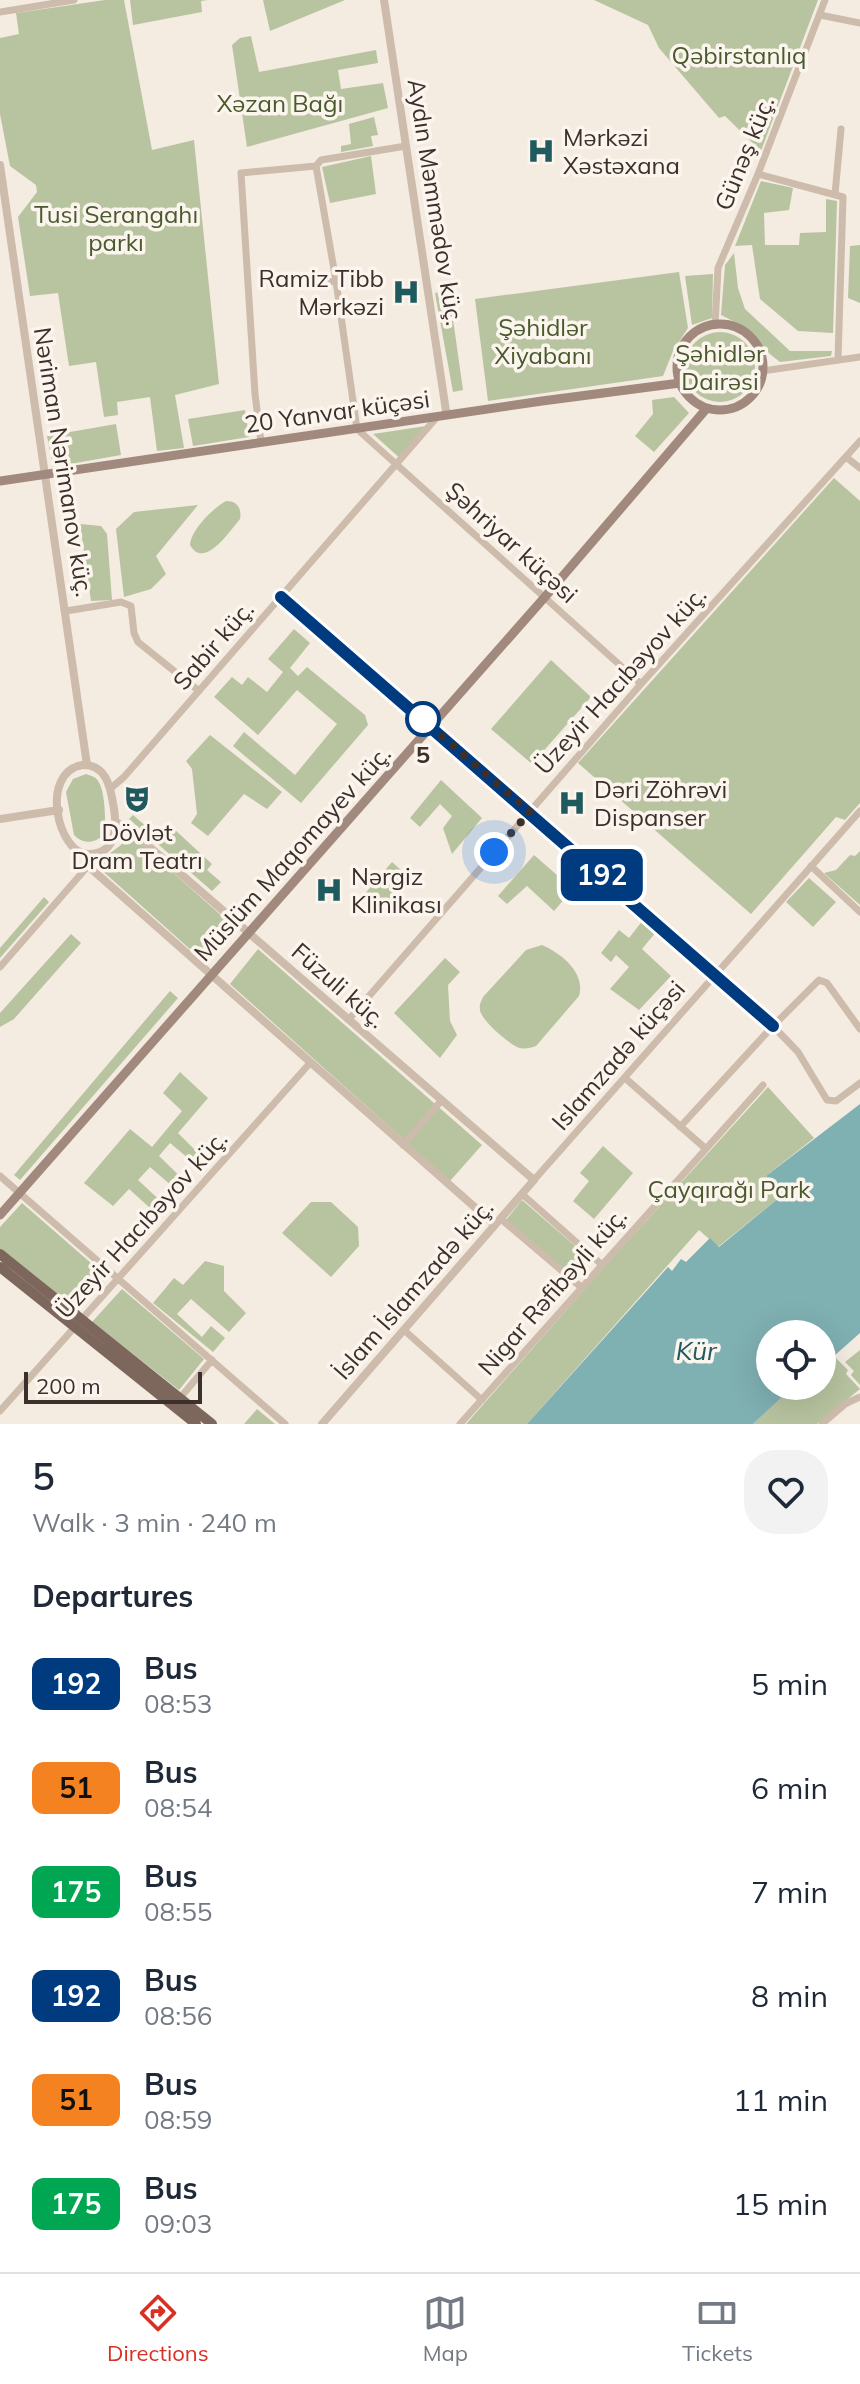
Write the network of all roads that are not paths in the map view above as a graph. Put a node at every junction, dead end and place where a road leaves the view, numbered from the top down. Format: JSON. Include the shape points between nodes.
{"nodes":[{"id":1,"x":74,"y":0,"type":"edge"},
{"id":2,"x":384,"y":0,"type":"edge"},
{"id":3,"x":825,"y":0,"type":"edge"},
{"id":4,"x":0,"y":12,"type":"edge"},
{"id":5,"x":820,"y":15,"type":"junction"},
{"id":6,"x":860,"y":23,"type":"edge"},
{"id":7,"x":841,"y":129,"type":"dead end"},
{"id":8,"x":406,"y":146,"type":"junction"},
{"id":9,"x":0,"y":165,"type":"edge"},
{"id":10,"x":316,"y":166,"type":"junction"},
{"id":11,"x":758,"y":174,"type":"junction"},
{"id":12,"x":835,"y":194,"type":"junction"},
{"id":13,"x":3,"y":195,"type":"edge"},
{"id":14,"x":336,"y":281,"type":"junction"},
{"id":15,"x":293,"y":286,"type":"dead end"},
{"id":16,"x":715,"y":325,"type":"junction"},
{"id":17,"x":860,"y":357,"type":"edge"},
{"id":18,"x":838,"y":360,"type":"junction"},
{"id":19,"x":762,"y":371,"type":"junction"},
{"id":20,"x":680,"y":383,"type":"junction"},
{"id":21,"x":707,"y":408,"type":"junction"},
{"id":22,"x":442,"y":414,"type":"junction"},
{"id":23,"x":357,"y":429,"type":"junction"},
{"id":24,"x":860,"y":441,"type":"edge"},
{"id":25,"x":261,"y":442,"type":"junction"},
{"id":26,"x":846,"y":457,"type":"junction"},
{"id":27,"x":396,"y":464,"type":"junction"},
{"id":28,"x":860,"y":468,"type":"edge"},
{"id":29,"x":46,"y":474,"type":"junction"},
{"id":30,"x":0,"y":481,"type":"edge"},
{"id":31,"x":281,"y":597,"type":"junction"},
{"id":32,"x":544,"y":598,"type":"junction"},
{"id":33,"x":66,"y":611,"type":"junction"},
{"id":34,"x":641,"y":684,"type":"junction"},
{"id":35,"x":199,"y":691,"type":"junction"},
{"id":36,"x":431,"y":726,"type":"junction"},
{"id":37,"x":87,"y":765,"type":"junction"},
{"id":38,"x":111,"y":788,"type":"junction"},
{"id":39,"x":59,"y":810,"type":"junction"},
{"id":40,"x":860,"y":811,"type":"edge"},
{"id":41,"x":530,"y":812,"type":"junction"},
{"id":42,"x":0,"y":819,"type":"edge"},
{"id":43,"x":116,"y":822,"type":"junction"},
{"id":44,"x":88,"y":854,"type":"junction"},
{"id":45,"x":88,"y":866,"type":"junction"},
{"id":46,"x":811,"y":866,"type":"junction"},
{"id":47,"x":860,"y":912,"type":"edge"},
{"id":48,"x":248,"y":932,"type":"junction"},
{"id":49,"x":0,"y":967,"type":"edge"},
{"id":50,"x":211,"y":974,"type":"junction"},
{"id":51,"x":715,"y":974,"type":"junction"},
{"id":52,"x":860,"y":1010,"type":"edge"},
{"id":53,"x":851,"y":1017,"type":"junction"},
{"id":54,"x":349,"y":1019,"type":"junction"},
{"id":55,"x":773,"y":1026,"type":"junction"},
{"id":56,"x":860,"y":1029,"type":"edge"},
{"id":57,"x":310,"y":1063,"type":"junction"},
{"id":58,"x":625,"y":1078,"type":"junction"},
{"id":59,"x":860,"y":1083,"type":"edge"},
{"id":60,"x":763,"y":1085,"type":"dead end"},
{"id":61,"x":441,"y":1101,"type":"junction"},
{"id":62,"x":680,"y":1127,"type":"junction"},
{"id":63,"x":403,"y":1145,"type":"junction"},
{"id":64,"x":705,"y":1148,"type":"junction"},
{"id":65,"x":0,"y":1176,"type":"edge"},
{"id":66,"x":534,"y":1180,"type":"junction"},
{"id":67,"x":20,"y":1194,"type":"junction"},
{"id":68,"x":522,"y":1194,"type":"junction"},
{"id":69,"x":0,"y":1215,"type":"edge"},
{"id":70,"x":498,"y":1222,"type":"junction"},
{"id":71,"x":0,"y":1254,"type":"edge"},
{"id":72,"x":601,"y":1264,"type":"junction"},
{"id":73,"x":0,"y":1267,"type":"edge"},
{"id":74,"x":118,"y":1280,"type":"junction"},
{"id":75,"x":581,"y":1287,"type":"junction"},
{"id":76,"x":79,"y":1323,"type":"junction"},
{"id":77,"x":404,"y":1330,"type":"junction"},
{"id":78,"x":212,"y":1360,"type":"junction"},
{"id":79,"x":860,"y":1397,"type":"edge"},
{"id":80,"x":180,"y":1398,"type":"junction"},
{"id":81,"x":482,"y":1400,"type":"junction"},
{"id":82,"x":0,"y":1411,"type":"edge"},
{"id":83,"x":196,"y":1424,"type":"edge"},
{"id":84,"x":212,"y":1424,"type":"edge"},
{"id":85,"x":285,"y":1424,"type":"edge"},
{"id":86,"x":322,"y":1424,"type":"edge"},
{"id":87,"x":460,"y":1424,"type":"edge"},
{"id":88,"x":822,"y":1424,"type":"edge"}],
"edges":[{"from":1,"to":4,"type":"street"},
{"from":2,"to":8,"type":"street","name":"Aydın Məmmədov küç."},
{"from":3,"to":5,"type":"street","name":"Günəş küç."},
{"from":5,"to":6,"type":"street"},
{"from":5,"to":11,"type":"street","name":"Günəş küç."},
{"from":7,"to":12,"type":"street"},
{"from":8,"to":10,"type":"street","via":[[321,160]]},
{"from":8,"to":22,"type":"street","name":"Aydın Məmmədov küç."},
{"from":9,"to":13,"type":"street","name":"Nəriman Nərimanov küç."},
{"from":10,"to":14,"type":"street"},
{"from":10,"to":25,"type":"street","via":[[241,173]]},
{"from":11,"to":12,"type":"street"},
{"from":11,"to":16,"type":"street","name":"Günəş küç.","via":[[718,268]]},
{"from":12,"to":18,"type":"street","via":[[843,197]]},
{"from":13,"to":29,"type":"street","name":"Nəriman Nərimanov küç."},
{"from":14,"to":15,"type":"street"},
{"from":14,"to":23,"type":"street"},
{"from":16,"to":19,"type":"main road","via":[[739,329],[752,340]]},
{"from":16,"to":20,"type":"main road","via":[[701,329],[681,348]]},
{"from":17,"to":18,"type":"street"},
{"from":18,"to":19,"type":"street"},
{"from":19,"to":21,"type":"main road","via":[[747,400],[724,410]]},
{"from":20,"to":21,"type":"main road","via":[[688,396]]},
{"from":20,"to":22,"type":"main road","name":"20 Yanvar küçəsi"},
{"from":21,"to":32,"type":"main road","name":"Müslüm Maqomayev küç."},
{"from":22,"to":23,"type":"main road","name":"20 Yanvar küçəsi"},
{"from":22,"to":27,"type":"street","name":"Sabir küç."},
{"from":23,"to":25,"type":"main road","name":"20 Yanvar küçəsi"},
{"from":23,"to":27,"type":"street","name":"Şəhriyar küçəsi"},
{"from":24,"to":26,"type":"street","name":"Üzeyir Hacıbəyov küç."},
{"from":25,"to":29,"type":"main road","name":"20 Yanvar küçəsi"},
{"from":26,"to":28,"type":"street"},
{"from":26,"to":34,"type":"street","name":"Üzeyir Hacıbəyov küç."},
{"from":27,"to":31,"type":"street","name":"Sabir küç."},
{"from":27,"to":32,"type":"street","name":"Şəhriyar küçəsi"},
{"from":29,"to":30,"type":"main road","name":"20 Yanvar küçəsi"},
{"from":29,"to":33,"type":"street","name":"Nəriman Nərimanov küç."},
{"from":31,"to":35,"type":"street","name":"Sabir küç."},
{"from":31,"to":36,"type":"street"},
{"from":32,"to":34,"type":"street","name":"Şəhriyar küçəsi"},
{"from":32,"to":36,"type":"main road","name":"Müslüm Maqomayev küç."},
{"from":33,"to":35,"type":"street","via":[[128,604],[138,642]]},
{"from":33,"to":37,"type":"street","name":"Nəriman Nərimanov küç."},
{"from":34,"to":41,"type":"street","name":"Üzeyir Hacıbəyov küç."},
{"from":35,"to":38,"type":"street","name":"Sabir küç."},
{"from":36,"to":41,"type":"street"},
{"from":36,"to":48,"type":"main road","name":"Müslüm Maqomayev küç."},
{"from":37,"to":38,"type":"street","via":[[100,770]]},
{"from":37,"to":39,"type":"street","via":[[74,766],[61,778]]},
{"from":38,"to":43,"type":"street"},
{"from":39,"to":42,"type":"street"},
{"from":39,"to":44,"type":"street","via":[[67,841]]},
{"from":40,"to":46,"type":"street","name":"Islamzadə küçəsi"},
{"from":41,"to":51,"type":"street"},
{"from":41,"to":54,"type":"street","name":"Üzeyir Hacıbəyov küç."},
{"from":43,"to":44,"type":"street","via":[[112,842]]},
{"from":43,"to":48,"type":"street","name":"Füzuli küç."},
{"from":44,"to":45,"type":"street"},
{"from":45,"to":49,"type":"street"},
{"from":45,"to":50,"type":"street"},
{"from":46,"to":47,"type":"street"},
{"from":46,"to":51,"type":"street","name":"Islamzadə küçəsi"},
{"from":48,"to":50,"type":"main road","name":"Müslüm Maqomayev küç."},
{"from":48,"to":54,"type":"street","name":"Füzuli küç."},
{"from":50,"to":57,"type":"street"},
{"from":50,"to":67,"type":"main road","name":"Müslüm Maqomayev küç."},
{"from":51,"to":55,"type":"street"},
{"from":51,"to":58,"type":"street","name":"Islamzadə küçəsi"},
{"from":52,"to":53,"type":"street"},
{"from":53,"to":55,"type":"street","via":[[827,983],[819,980]]},
{"from":53,"to":56,"type":"street"},
{"from":54,"to":61,"type":"street","name":"Füzuli küç."},
{"from":55,"to":59,"type":"street","via":[[798,1052],[827,1100],[836,1101]]},
{"from":55,"to":62,"type":"street"},
{"from":57,"to":63,"type":"street"},
{"from":57,"to":74,"type":"street","name":"Üzeyir Hacıbəyov küç."},
{"from":58,"to":62,"type":"street"},
{"from":58,"to":66,"type":"street","name":"Islamzadə küçəsi"},
{"from":60,"to":64,"type":"street","name":"Nigar Rəfibəyli küç."},
{"from":61,"to":63,"type":"street"},
{"from":61,"to":66,"type":"street","name":"Füzuli küç."},
{"from":62,"to":64,"type":"street"},
{"from":63,"to":70,"type":"street"},
{"from":64,"to":72,"type":"street","name":"Nigar Rəfibəyli küç."},
{"from":65,"to":67,"type":"street"},
{"from":66,"to":68,"type":"street","name":"İslam İslamzadə küç."},
{"from":67,"to":69,"type":"main road","name":"Müslüm Maqomayev küç."},
{"from":67,"to":74,"type":"street"},
{"from":68,"to":70,"type":"street","name":"İslam İslamzadə küç."},
{"from":68,"to":72,"type":"street"},
{"from":70,"to":75,"type":"street"},
{"from":70,"to":77,"type":"street","name":"İslam İslamzadə küç."},
{"from":71,"to":76,"type":"main road"},
{"from":72,"to":75,"type":"street","name":"Nigar Rəfibəyli küç."},
{"from":73,"to":76,"type":"main road"},
{"from":74,"to":76,"type":"street","name":"Üzeyir Hacıbəyov küç."},
{"from":74,"to":78,"type":"street"},
{"from":75,"to":81,"type":"street","name":"Nigar Rəfibəyli küç."},
{"from":76,"to":80,"type":"main road"},
{"from":76,"to":82,"type":"street","name":"Üzeyir Hacıbəyov küç."},
{"from":76,"to":83,"type":"main road"},
{"from":77,"to":81,"type":"street"},
{"from":77,"to":86,"type":"street","name":"İslam İslamzadə küç."},
{"from":78,"to":80,"type":"street"},
{"from":78,"to":85,"type":"street"},
{"from":79,"to":88,"type":"street"},
{"from":80,"to":84,"type":"main road"},
{"from":81,"to":87,"type":"street","name":"Nigar Rəfibəyli küç."}]}
